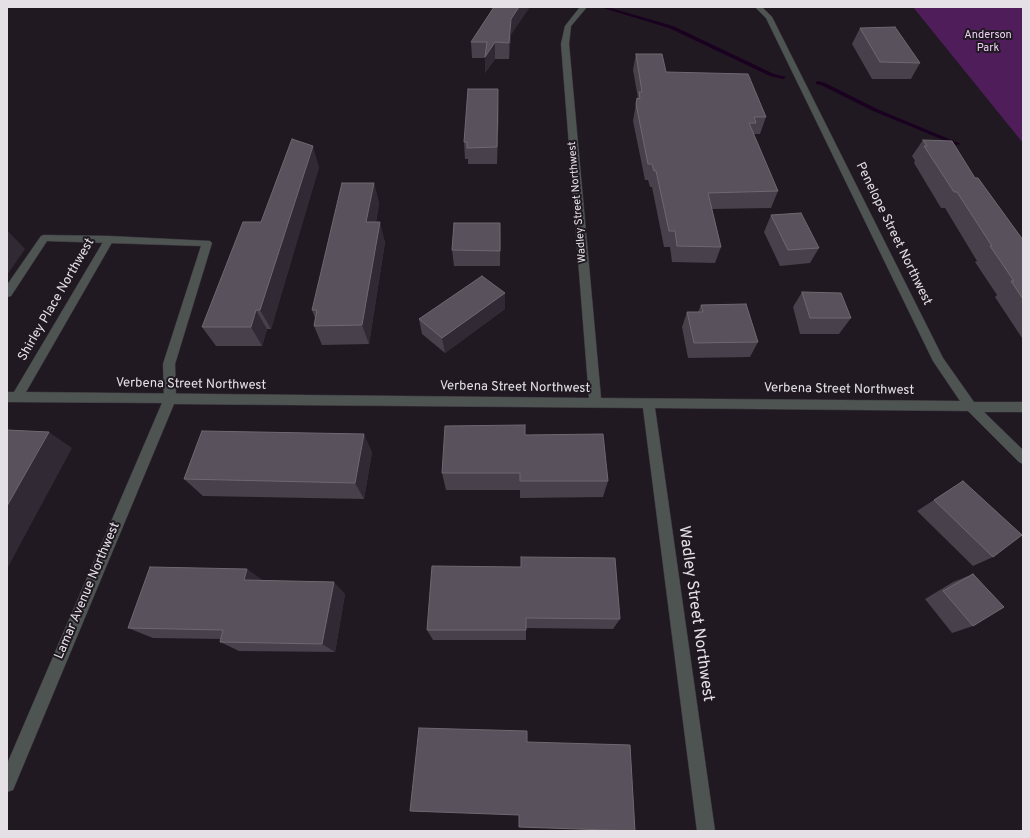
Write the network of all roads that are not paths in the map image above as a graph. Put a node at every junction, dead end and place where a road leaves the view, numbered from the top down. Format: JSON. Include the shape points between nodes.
{"nodes":[{"id":1,"x":584,"y":7,"type":"edge"},
{"id":2,"x":758,"y":7,"type":"edge"},
{"id":3,"x":109,"y":239,"type":"junction"},
{"id":4,"x":7,"y":293,"type":"edge"},
{"id":5,"x":12,"y":397,"type":"edge"},
{"id":6,"x":170,"y":398,"type":"junction"},
{"id":7,"x":595,"y":402,"type":"junction"},
{"id":8,"x":648,"y":403,"type":"junction"},
{"id":9,"x":970,"y":406,"type":"junction"},
{"id":10,"x":1023,"y":407,"type":"edge"},
{"id":11,"x":1023,"y":458,"type":"edge"},
{"id":12,"x":7,"y":784,"type":"edge"},
{"id":13,"x":706,"y":831,"type":"edge"}],
"edges":[{"from":1,"to":7,"type":"street","name":"Wadley Street Northwest","via":[[568,26],[565,44]]},
{"from":2,"to":9,"type":"street","name":"Penelope Street Northwest","via":[[769,17],[939,361]]},
{"from":3,"to":4,"type":"street","via":[[44,238]]},
{"from":3,"to":5,"type":"street","name":"Shirley Place Northwest"},
{"from":3,"to":6,"type":"street","via":[[207,243],[169,364]]},
{"from":5,"to":6,"type":"street","name":"Verbena Street Northwest"},
{"from":6,"to":7,"type":"street","name":"Verbena Street Northwest"},
{"from":6,"to":12,"type":"street","name":"Lamar Avenue Northwest"},
{"from":7,"to":8,"type":"street","name":"Verbena Street Northwest"},
{"from":8,"to":9,"type":"street","name":"Verbena Street Northwest"},
{"from":8,"to":13,"type":"street","name":"Wadley Street Northwest"},
{"from":9,"to":10,"type":"street","name":"Verbena Street Northwest"},
{"from":9,"to":11,"type":"street","name":"Penelope Street Northwest"}]}
